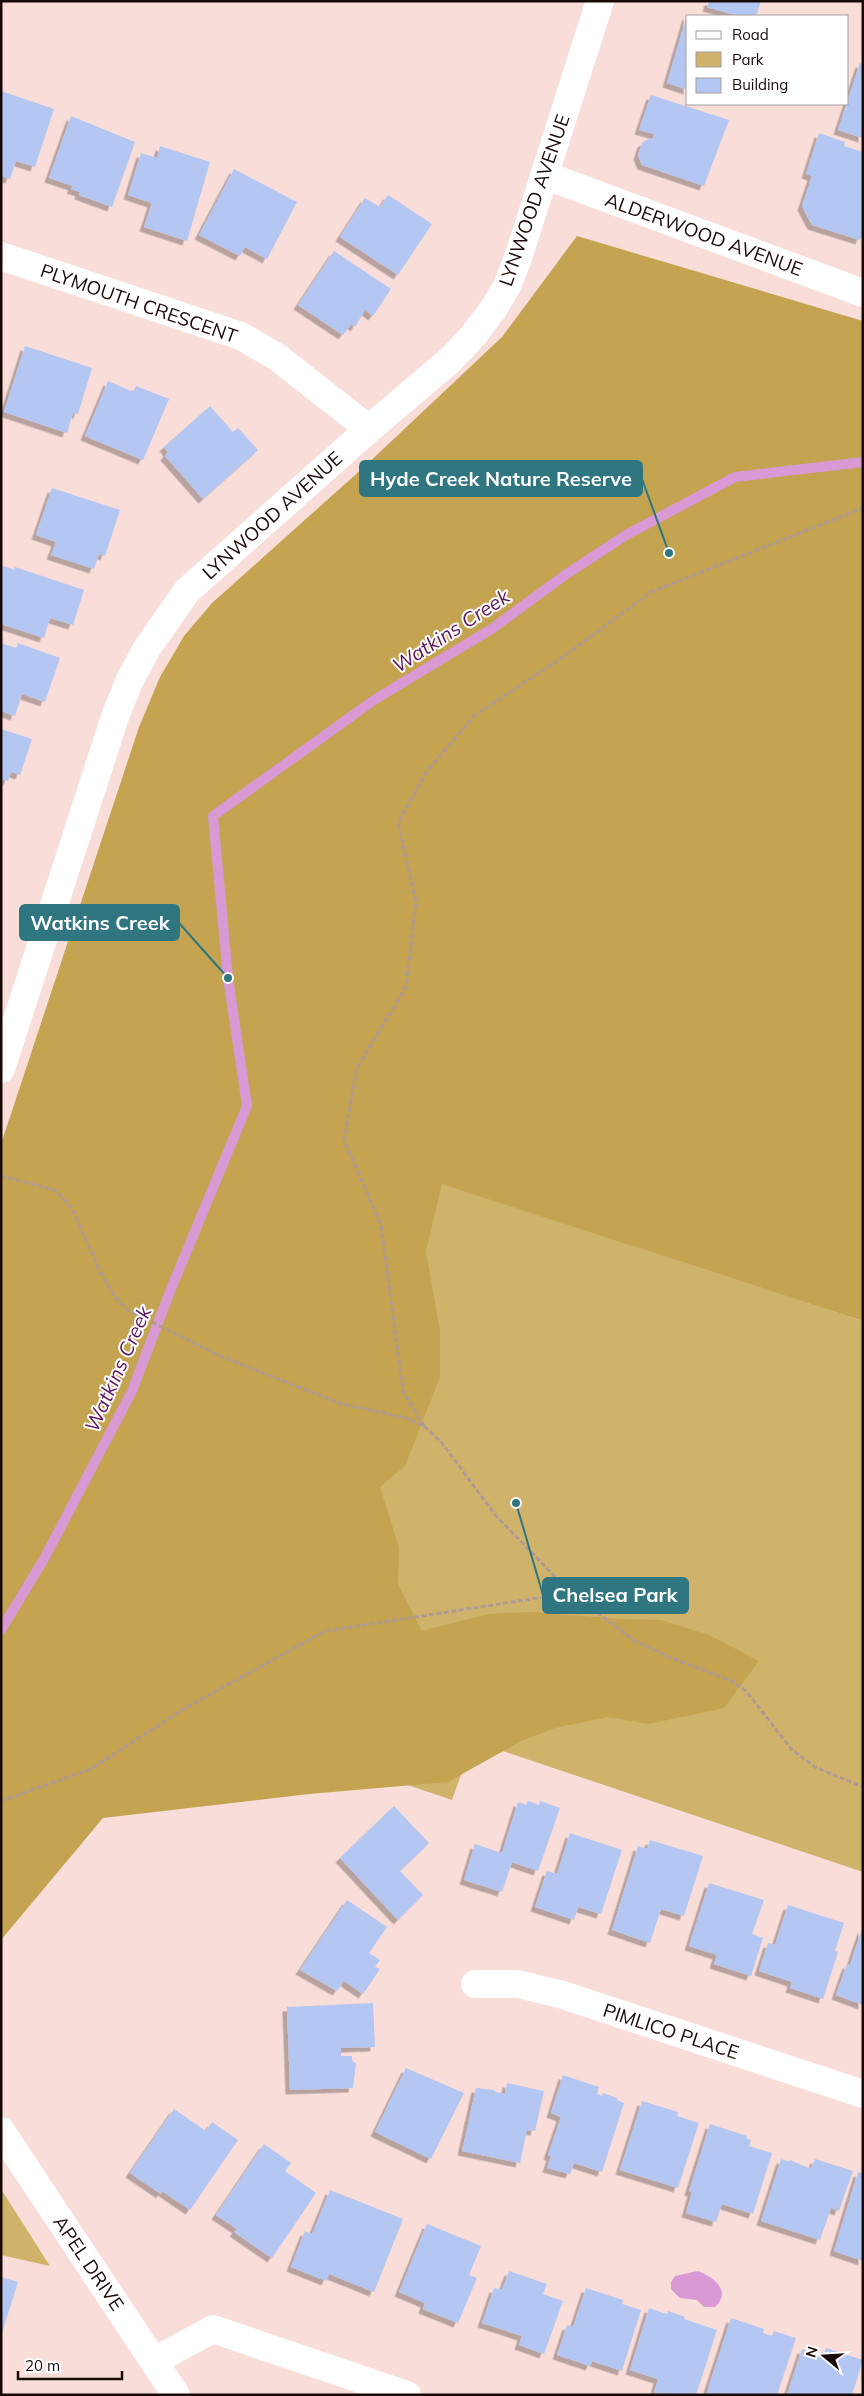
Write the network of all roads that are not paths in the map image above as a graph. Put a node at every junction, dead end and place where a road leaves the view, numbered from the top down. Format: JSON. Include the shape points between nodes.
{"nodes":[{"id":1,"x":600,"y":1,"type":"edge"},
{"id":2,"x":544,"y":175,"type":"junction"},
{"id":3,"x":1,"y":256,"type":"edge"},
{"id":4,"x":863,"y":293,"type":"edge"},
{"id":5,"x":369,"y":429,"type":"junction"},
{"id":6,"x":1,"y":1069,"type":"edge"},
{"id":7,"x":476,"y":1984,"type":"dead end"},
{"id":8,"x":863,"y":2094,"type":"edge"},
{"id":9,"x":1,"y":2131,"type":"edge"},
{"id":10,"x":154,"y":2361,"type":"junction"},
{"id":11,"x":176,"y":2395,"type":"edge"},
{"id":12,"x":407,"y":2395,"type":"edge"}],
"edges":[{"from":1,"to":2,"type":"street","name":"LYNWOOD AVENUE"},
{"from":2,"to":4,"type":"street","name":"ALDERWOOD AVENUE"},
{"from":2,"to":5,"type":"street","name":"LYNWOOD AVENUE","via":[[518,258],[494,308],[449,361]]},
{"from":3,"to":5,"type":"street","name":"PLYMOUTH CRESCENT","via":[[241,336],[276,357]]},
{"from":5,"to":6,"type":"street","name":"LYNWOOD AVENUE","via":[[187,591],[147,648],[116,714]]},
{"from":7,"to":8,"type":"street","name":"PIMLICO PLACE","via":[[518,1984],[544,1989]]},
{"from":9,"to":10,"type":"street","name":"APEL DRIVE"},
{"from":10,"to":11,"type":"street","name":"APEL DRIVE"},
{"from":10,"to":12,"type":"street","via":[[213,2329]]}]}
